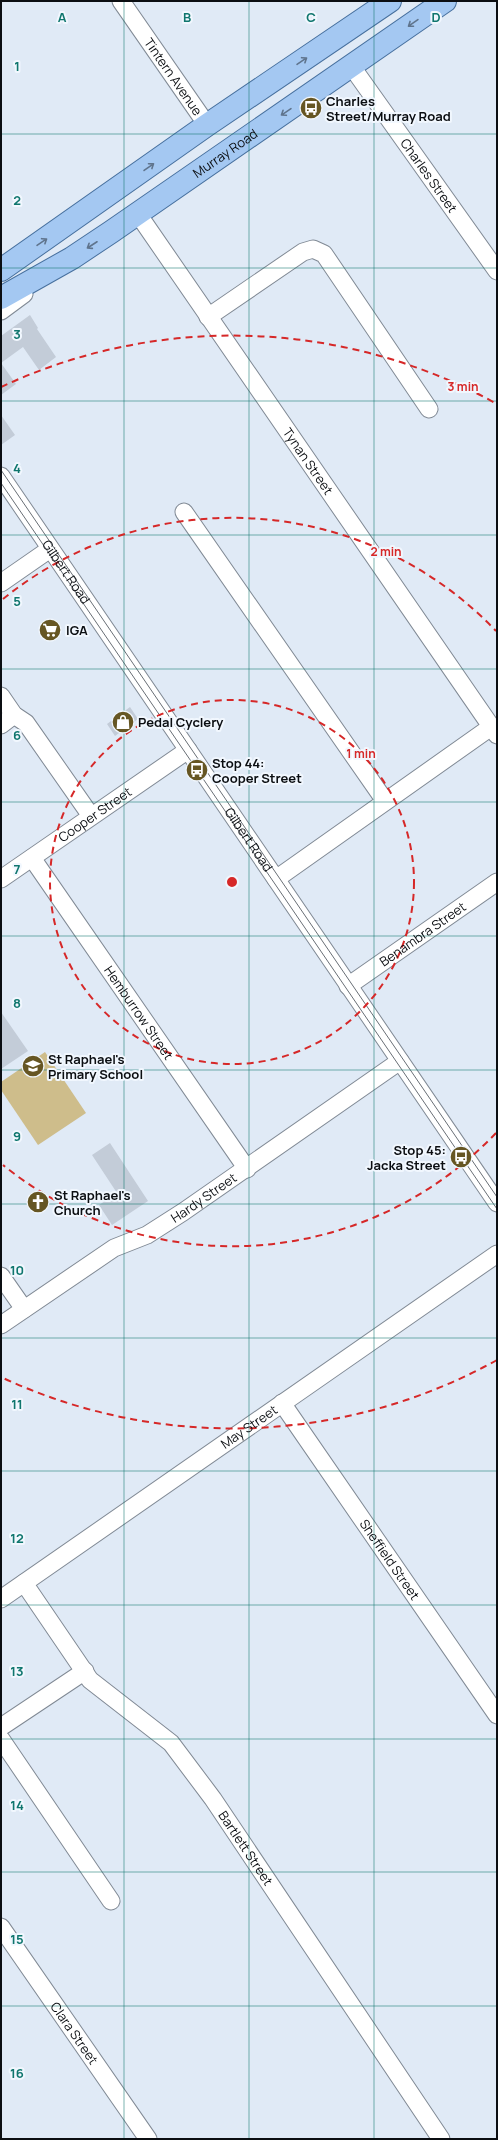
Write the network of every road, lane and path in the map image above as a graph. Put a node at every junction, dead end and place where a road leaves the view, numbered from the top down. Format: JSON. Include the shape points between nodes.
{"nodes":[{"id":1,"x":121,"y":1,"type":"edge"},
{"id":2,"x":390,"y":1,"type":"edge"},
{"id":3,"x":445,"y":1,"type":"edge"},
{"id":4,"x":334,"y":39,"type":"junction"},
{"id":5,"x":352,"y":67,"type":"junction"},
{"id":6,"x":207,"y":125,"type":"junction"},
{"id":7,"x":226,"y":153,"type":"junction"},
{"id":8,"x":120,"y":187,"type":"junction"},
{"id":9,"x":138,"y":214,"type":"junction"},
{"id":10,"x":72,"y":258,"type":"junction"},
{"id":11,"x":1,"y":270,"type":"edge"},
{"id":12,"x":497,"y":271,"type":"edge"},
{"id":13,"x":1,"y":298,"type":"edge"},
{"id":14,"x":1,"y":311,"type":"edge"},
{"id":15,"x":208,"y":317,"type":"junction"},
{"id":16,"x":429,"y":409,"type":"dead end"},
{"id":17,"x":1,"y":476,"type":"edge"},
{"id":18,"x":184,"y":512,"type":"dead end"},
{"id":19,"x":50,"y":549,"type":"junction"},
{"id":20,"x":1,"y":583,"type":"edge"},
{"id":21,"x":1,"y":696,"type":"edge"},
{"id":22,"x":8,"y":720,"type":"edge"},
{"id":23,"x":494,"y":731,"type":"edge"},
{"id":24,"x":188,"y":750,"type":"junction"},
{"id":25,"x":385,"y":802,"type":"junction"},
{"id":26,"x":91,"y":816,"type":"junction"},
{"id":27,"x":32,"y":858,"type":"junction"},
{"id":28,"x":1,"y":879,"type":"edge"},
{"id":29,"x":276,"y":879,"type":"junction"},
{"id":30,"x":497,"y":882,"type":"edge"},
{"id":31,"x":348,"y":986,"type":"junction"},
{"id":32,"x":400,"y":1061,"type":"junction"},
{"id":33,"x":246,"y":1169,"type":"junction"},
{"id":34,"x":492,"y":1186,"type":"edge"},
{"id":35,"x":497,"y":1203,"type":"edge"},
{"id":36,"x":497,"y":1254,"type":"edge"},
{"id":37,"x":1,"y":1276,"type":"edge"},
{"id":38,"x":24,"y":1309,"type":"junction"},
{"id":39,"x":1,"y":1325,"type":"edge"},
{"id":40,"x":282,"y":1403,"type":"junction"},
{"id":41,"x":24,"y":1583,"type":"junction"},
{"id":42,"x":1,"y":1599,"type":"edge"},
{"id":43,"x":85,"y":1671,"type":"junction"},
{"id":44,"x":497,"y":1715,"type":"edge"},
{"id":45,"x":1,"y":1727,"type":"edge"},
{"id":46,"x":1,"y":1739,"type":"edge"},
{"id":47,"x":111,"y":1901,"type":"dead end"},
{"id":48,"x":1,"y":1927,"type":"edge"},
{"id":49,"x":143,"y":2137,"type":"edge"},
{"id":50,"x":441,"y":2139,"type":"edge"}],
"edges":[{"from":1,"to":6,"type":"street","name":"Tintern Avenue"},
{"from":2,"to":4,"type":"main road"},
{"from":3,"to":5,"type":"main road","name":"Murray Road","one_way":true},
{"from":4,"to":5,"type":"main road","name":"Charles Street"},
{"from":6,"to":4,"type":"main road","one_way":true},
{"from":5,"to":7,"type":"main road","name":"Murray Road","one_way":true},
{"from":5,"to":12,"type":"street","name":"Charles Street"},
{"from":6,"to":7,"type":"main road","name":"Tintern Avenue"},
{"from":8,"to":6,"type":"main road","one_way":true},
{"from":7,"to":9,"type":"main road","name":"Murray Road"},
{"from":8,"to":9,"type":"main road","name":"Tynan Street"},
{"from":11,"to":8,"type":"main road","one_way":true},
{"from":9,"to":10,"type":"main road","name":"Murray Road","one_way":true},
{"from":9,"to":15,"type":"street","name":"Tynan Street"},
{"from":10,"to":13,"type":"main road","name":"Murray Road"},
{"from":10,"to":14,"type":"street"},
{"from":15,"to":16,"type":"street","via":[[303,252],[313,249],[324,254]]},
{"from":15,"to":23,"type":"street","name":"Tynan Street"},
{"from":17,"to":19,"type":"street","name":"Gilbert Road"},
{"from":18,"to":25,"type":"street"},
{"from":19,"to":20,"type":"street"},
{"from":19,"to":24,"type":"street","name":"Gilbert Road"},
{"from":21,"to":22,"type":"street"},
{"from":22,"to":26,"type":"street","via":[[26,723]]},
{"from":23,"to":25,"type":"street"},
{"from":24,"to":26,"type":"street","name":"Cooper Street"},
{"from":24,"to":29,"type":"street","name":"Gilbert Road"},
{"from":25,"to":29,"type":"street"},
{"from":26,"to":27,"type":"street","name":"Cooper Street"},
{"from":27,"to":28,"type":"street","name":"Cooper Street"},
{"from":27,"to":33,"type":"street","name":"Hemburrow Street"},
{"from":29,"to":31,"type":"street","name":"Gilbert Road"},
{"from":30,"to":31,"type":"street","name":"Benambra Street"},
{"from":31,"to":32,"type":"street","name":"Gilbert Road"},
{"from":32,"to":33,"type":"street","name":"Hardy Street"},
{"from":32,"to":34,"type":"street","name":"Gilbert Road"},
{"from":33,"to":38,"type":"street","name":"Hardy Street","via":[[147,1235],[114,1248]]},
{"from":34,"to":35,"type":"street","name":"Gilbert Road"},
{"from":36,"to":40,"type":"street","name":"May Street"},
{"from":37,"to":38,"type":"street"},
{"from":38,"to":39,"type":"street","name":"Hardy Street"},
{"from":40,"to":41,"type":"street","name":"May Street"},
{"from":40,"to":44,"type":"street","name":"Sheffield Street"},
{"from":41,"to":42,"type":"street","name":"May Street"},
{"from":41,"to":43,"type":"street","name":"Bartlett Street"},
{"from":43,"to":45,"type":"street"},
{"from":43,"to":50,"type":"street","name":"Bartlett Street","via":[[90,1680],[171,1743],[213,1799]]},
{"from":46,"to":47,"type":"street"},
{"from":48,"to":49,"type":"street","name":"Clara Street"}]}
